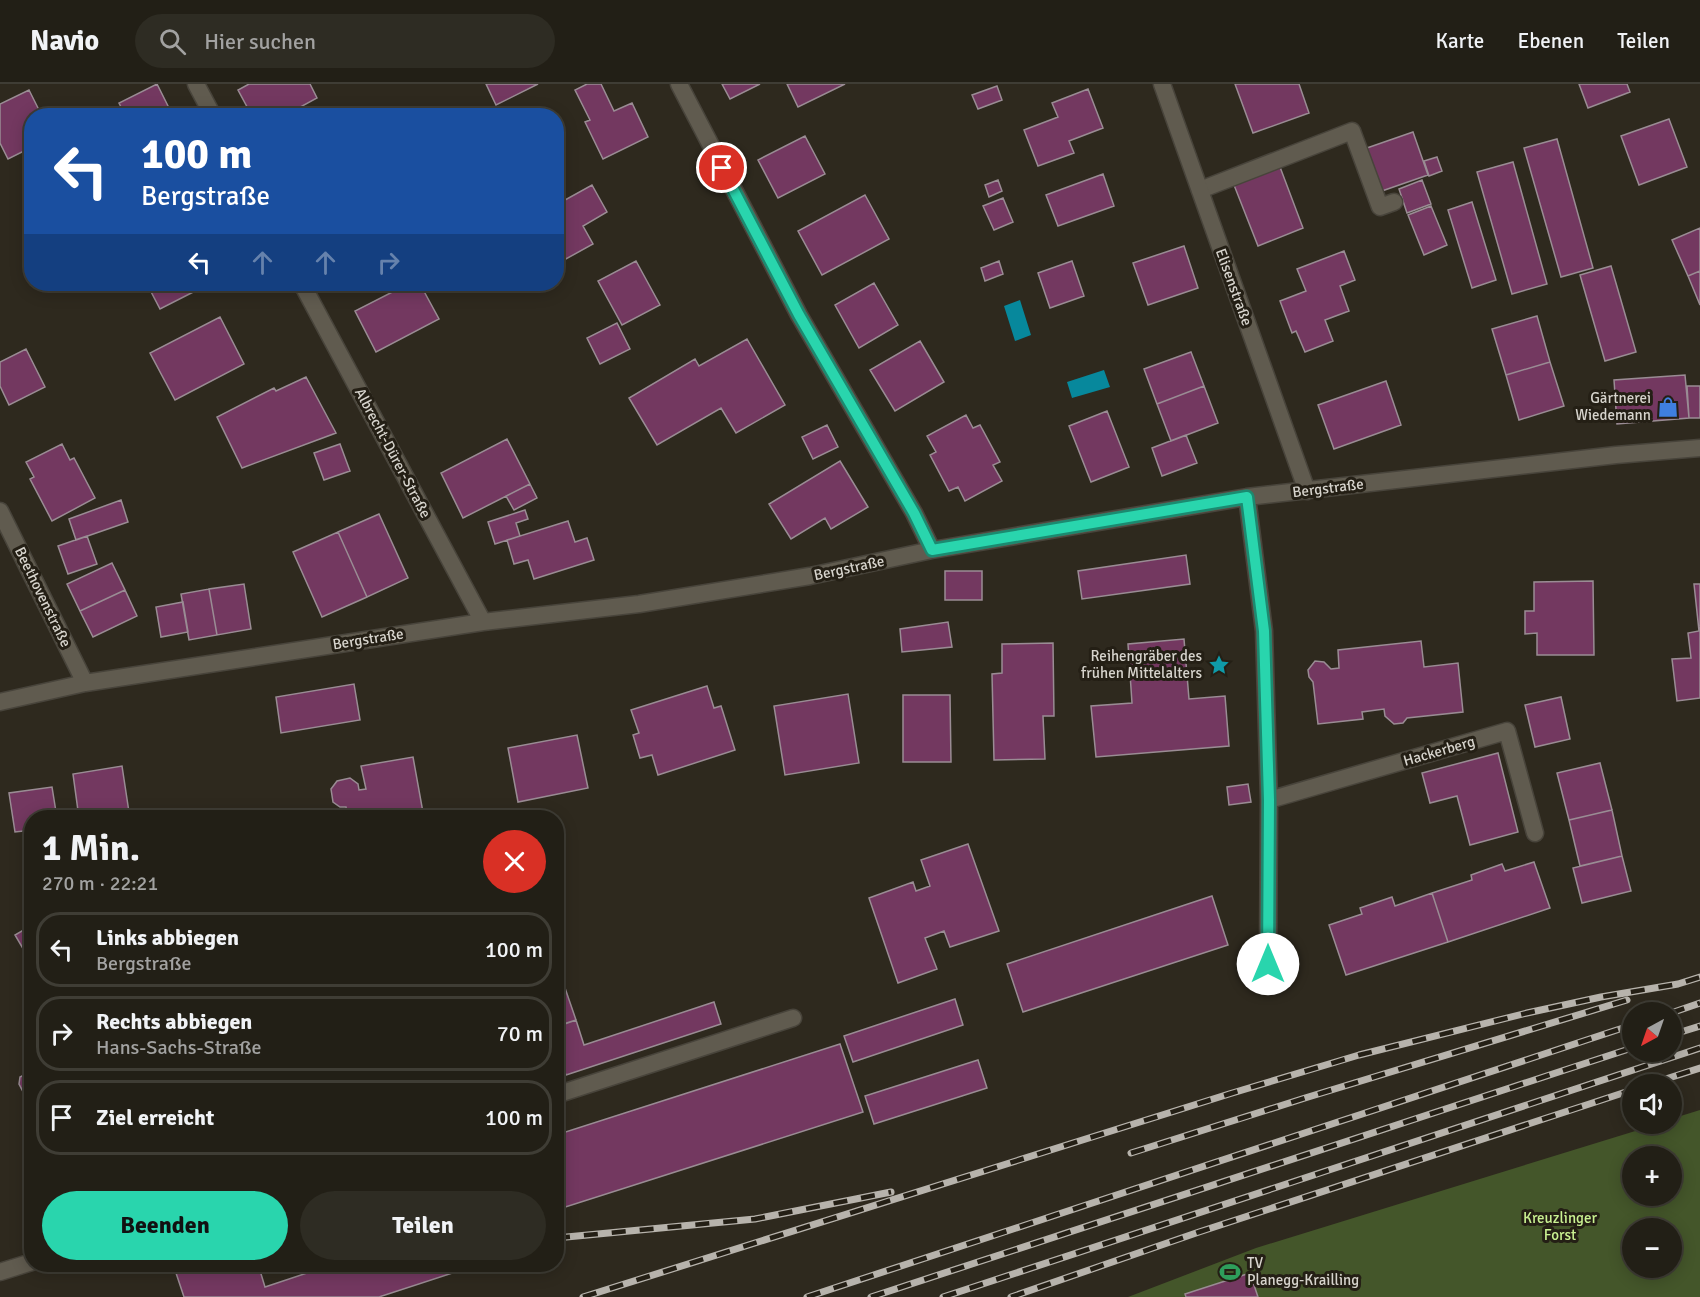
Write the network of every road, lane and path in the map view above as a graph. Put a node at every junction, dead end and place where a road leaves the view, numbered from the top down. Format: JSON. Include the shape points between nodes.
{"nodes":[{"id":1,"x":196,"y":84,"type":"edge"},
{"id":2,"x":679,"y":84,"type":"edge"},
{"id":3,"x":1162,"y":84,"type":"edge"},
{"id":4,"x":209,"y":108,"type":"edge"},
{"id":5,"x":1200,"y":190,"type":"junction"},
{"id":6,"x":1394,"y":202,"type":"dead end"},
{"id":7,"x":306,"y":291,"type":"edge"},
{"id":8,"x":1700,"y":448,"type":"edge"},
{"id":9,"x":1307,"y":491,"type":"junction"},
{"id":10,"x":1247,"y":497,"type":"junction"},
{"id":11,"x":0,"y":511,"type":"edge"},
{"id":12,"x":932,"y":550,"type":"junction"},
{"id":13,"x":483,"y":622,"type":"junction"},
{"id":14,"x":85,"y":683,"type":"junction"},
{"id":15,"x":0,"y":702,"type":"edge"},
{"id":16,"x":1269,"y":800,"type":"junction"},
{"id":17,"x":1535,"y":833,"type":"dead end"},
{"id":18,"x":1268,"y":964,"type":"dead end"},
{"id":19,"x":793,"y":1018,"type":"dead end"},
{"id":20,"x":564,"y":1092,"type":"edge"},
{"id":21,"x":24,"y":1264,"type":"edge"},
{"id":22,"x":0,"y":1272,"type":"edge"}],
"edges":[{"from":1,"to":4,"type":"street"},
{"from":2,"to":12,"type":"street","via":[[799,315]]},
{"from":3,"to":5,"type":"street","name":"Elisenstraße"},
{"from":5,"to":6,"type":"street","via":[[1352,131],[1380,207]]},
{"from":5,"to":9,"type":"street","name":"Elisenstraße"},
{"from":7,"to":13,"type":"street","name":"Albrecht-Dürer-Straße"},
{"from":8,"to":9,"type":"street","name":"Bergstraße"},
{"from":9,"to":10,"type":"street","name":"Bergstraße"},
{"from":10,"to":12,"type":"street","name":"Bergstraße"},
{"from":10,"to":16,"type":"street","via":[[1264,631]]},
{"from":11,"to":14,"type":"street","name":"Beethovenstraße"},
{"from":12,"to":13,"type":"street","name":"Bergstraße","via":[[810,576],[662,600]]},
{"from":13,"to":14,"type":"street","name":"Bergstraße"},
{"from":14,"to":15,"type":"street","name":"Bergstraße"},
{"from":16,"to":17,"type":"street","name":"Hackerberg","via":[[1507,731]]},
{"from":16,"to":18,"type":"street"},
{"from":19,"to":20,"type":"street"},
{"from":21,"to":22,"type":"street"}]}
